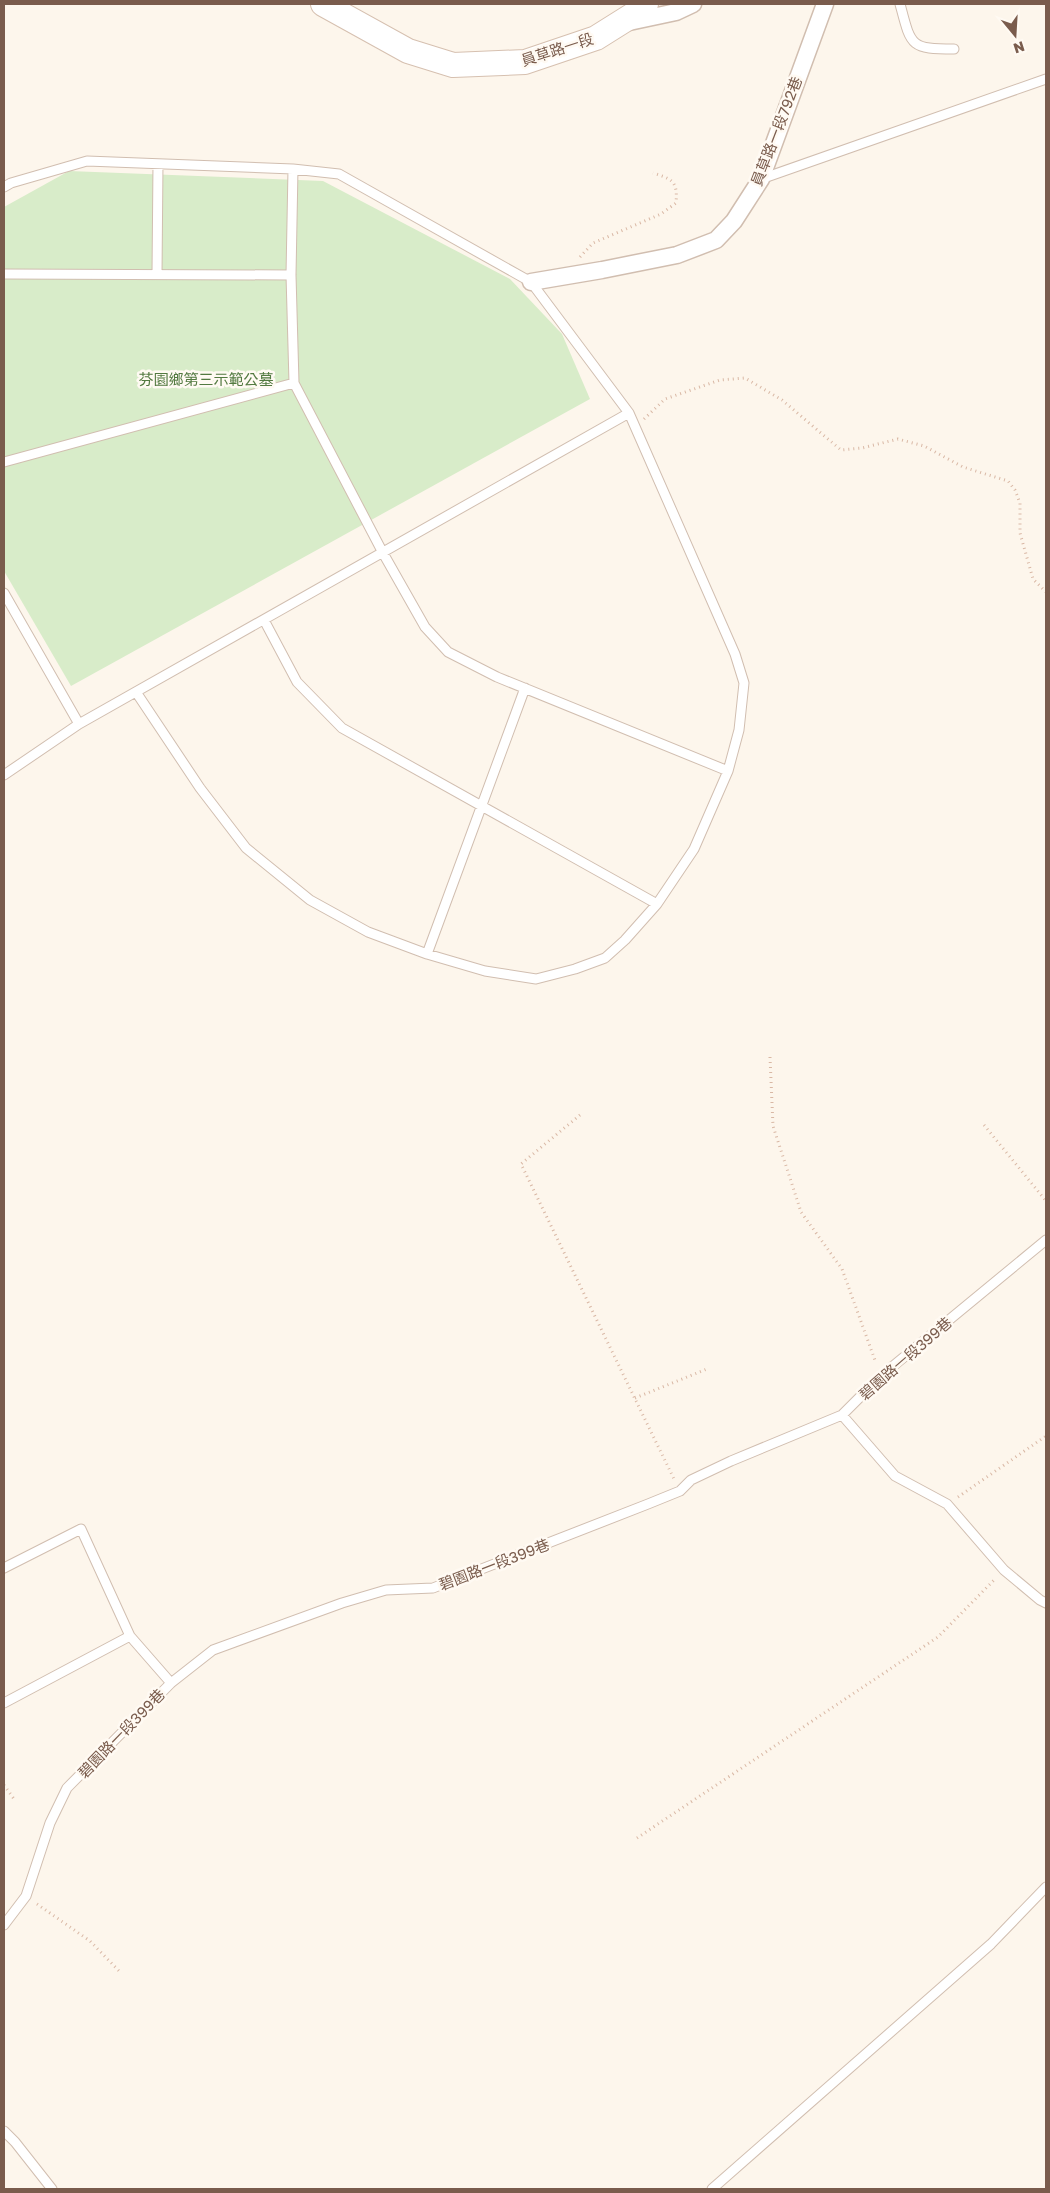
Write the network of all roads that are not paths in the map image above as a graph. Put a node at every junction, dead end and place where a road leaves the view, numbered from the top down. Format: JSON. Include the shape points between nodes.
{"nodes":[{"id":1,"x":323,"y":4,"type":"edge"},
{"id":2,"x":646,"y":4,"type":"edge"},
{"id":3,"x":693,"y":4,"type":"edge"},
{"id":4,"x":825,"y":4,"type":"edge"},
{"id":5,"x":900,"y":4,"type":"edge"},
{"id":6,"x":617,"y":24,"type":"junction"},
{"id":7,"x":954,"y":49,"type":"dead end"},
{"id":8,"x":1046,"y":79,"type":"edge"},
{"id":9,"x":158,"y":164,"type":"junction"},
{"id":10,"x":293,"y":170,"type":"junction"},
{"id":11,"x":762,"y":179,"type":"junction"},
{"id":12,"x":4,"y":187,"type":"edge"},
{"id":13,"x":4,"y":274,"type":"edge"},
{"id":14,"x":157,"y":274,"type":"junction"},
{"id":15,"x":291,"y":275,"type":"junction"},
{"id":16,"x":531,"y":282,"type":"junction"},
{"id":17,"x":294,"y":383,"type":"junction"},
{"id":18,"x":629,"y":413,"type":"junction"},
{"id":19,"x":4,"y":462,"type":"edge"},
{"id":20,"x":383,"y":553,"type":"junction"},
{"id":21,"x":4,"y":593,"type":"edge"},
{"id":22,"x":264,"y":620,"type":"junction"},
{"id":23,"x":525,"y":688,"type":"junction"},
{"id":24,"x":136,"y":692,"type":"junction"},
{"id":25,"x":79,"y":724,"type":"junction"},
{"id":26,"x":728,"y":771,"type":"junction"},
{"id":27,"x":4,"y":775,"type":"edge"},
{"id":28,"x":482,"y":805,"type":"junction"},
{"id":29,"x":658,"y":904,"type":"junction"},
{"id":30,"x":427,"y":954,"type":"junction"},
{"id":31,"x":1046,"y":1240,"type":"edge"},
{"id":32,"x":842,"y":1415,"type":"junction"},
{"id":33,"x":4,"y":1568,"type":"edge"},
{"id":34,"x":1046,"y":1603,"type":"edge"},
{"id":35,"x":130,"y":1636,"type":"junction"},
{"id":36,"x":170,"y":1683,"type":"junction"},
{"id":37,"x":4,"y":1703,"type":"edge"},
{"id":38,"x":1046,"y":1887,"type":"edge"},
{"id":39,"x":4,"y":1925,"type":"edge"},
{"id":40,"x":4,"y":2131,"type":"edge"},
{"id":41,"x":52,"y":2189,"type":"edge"},
{"id":42,"x":712,"y":2189,"type":"edge"}],
"edges":[{"from":1,"to":6,"type":"main road","name":"員草路一段","via":[[408,51],[453,64],[525,62],[596,38]]},
{"from":2,"to":6,"type":"main road","name":"員草路一段"},
{"from":3,"to":6,"type":"street","via":[[676,12]]},
{"from":4,"to":11,"type":"street","name":"員草路一段792巷"},
{"from":5,"to":7,"type":"lane","via":[[907,33],[915,45],[926,49]]},
{"from":8,"to":11,"type":"lane"},
{"from":9,"to":10,"type":"lane"},
{"from":9,"to":12,"type":"lane","via":[[87,161]]},
{"from":9,"to":14,"type":"lane"},
{"from":10,"to":15,"type":"lane"},
{"from":10,"to":16,"type":"lane","via":[[339,174]]},
{"from":11,"to":16,"type":"street","name":"員草路一段792巷","via":[[734,221],[716,240],[677,255]]},
{"from":13,"to":14,"type":"lane"},
{"from":14,"to":15,"type":"lane"},
{"from":15,"to":17,"type":"lane"},
{"from":16,"to":18,"type":"lane"},
{"from":17,"to":19,"type":"lane"},
{"from":17,"to":20,"type":"lane"},
{"from":18,"to":20,"type":"lane"},
{"from":18,"to":26,"type":"lane","via":[[735,654],[744,683],[739,730]]},
{"from":20,"to":22,"type":"lane"},
{"from":20,"to":23,"type":"lane","via":[[436,641],[448,652]]},
{"from":21,"to":25,"type":"lane"},
{"from":22,"to":24,"type":"lane"},
{"from":22,"to":28,"type":"lane","via":[[297,682],[342,728]]},
{"from":23,"to":26,"type":"lane"},
{"from":23,"to":28,"type":"lane"},
{"from":24,"to":25,"type":"lane"},
{"from":24,"to":30,"type":"lane","via":[[200,788],[246,848],[310,900],[368,932]]},
{"from":25,"to":27,"type":"lane"},
{"from":26,"to":29,"type":"lane","via":[[694,849]]},
{"from":28,"to":29,"type":"lane"},
{"from":28,"to":30,"type":"lane"},
{"from":29,"to":30,"type":"lane","via":[[605,958],[536,979],[484,971]]},
{"from":31,"to":32,"type":"lane","name":"碧園路一段399巷","via":[[881,1376]]},
{"from":32,"to":34,"type":"lane","via":[[895,1476],[947,1504],[1004,1570]]},
{"from":32,"to":36,"type":"lane","name":"碧園路一段399巷","via":[[731,1461],[691,1480],[680,1491],[433,1588],[386,1590],[212,1650]]},
{"from":33,"to":35,"type":"lane","via":[[81,1529]]},
{"from":35,"to":36,"type":"lane"},
{"from":35,"to":37,"type":"lane"},
{"from":36,"to":39,"type":"lane","name":"碧園路一段399巷","via":[[67,1788],[50,1823],[26,1896]]},
{"from":38,"to":42,"type":"lane","via":[[991,1944]]},
{"from":40,"to":41,"type":"lane"}]}
